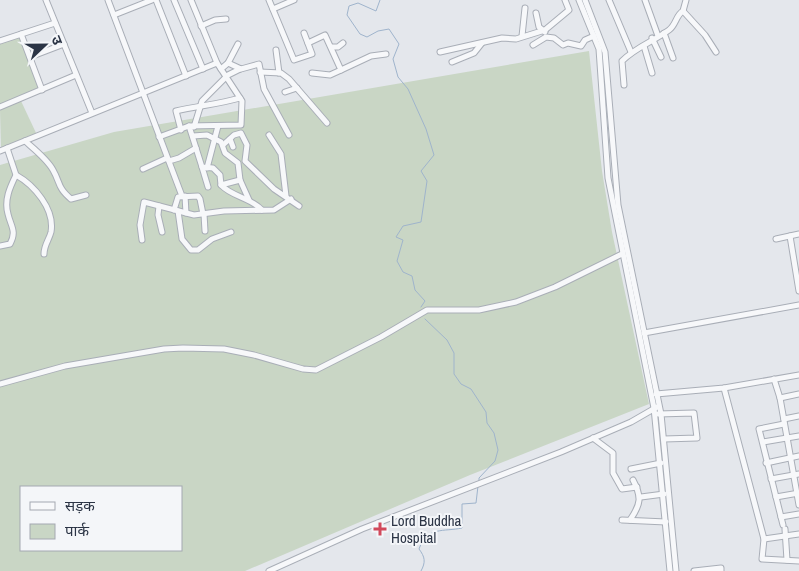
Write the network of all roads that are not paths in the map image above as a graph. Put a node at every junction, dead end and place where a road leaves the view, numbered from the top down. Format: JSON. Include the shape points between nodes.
{"nodes":[{"id":1,"x":46,"y":0,"type":"edge"},
{"id":2,"x":108,"y":0,"type":"edge"},
{"id":3,"x":154,"y":0,"type":"edge"},
{"id":4,"x":174,"y":0,"type":"edge"},
{"id":5,"x":190,"y":0,"type":"edge"},
{"id":6,"x":269,"y":0,"type":"edge"},
{"id":7,"x":294,"y":0,"type":"edge"},
{"id":8,"x":566,"y":0,"type":"edge"},
{"id":9,"x":578,"y":0,"type":"edge"},
{"id":10,"x":585,"y":0,"type":"edge"},
{"id":11,"x":609,"y":0,"type":"edge"},
{"id":12,"x":645,"y":0,"type":"edge"},
{"id":13,"x":686,"y":0,"type":"edge"},
{"id":14,"x":525,"y":8,"type":"dead end"},
{"id":15,"x":272,"y":9,"type":"junction"},
{"id":16,"x":683,"y":11,"type":"junction"},
{"id":17,"x":536,"y":14,"type":"dead end"},
{"id":18,"x":114,"y":15,"type":"junction"},
{"id":19,"x":226,"y":19,"type":"dead end"},
{"id":20,"x":560,"y":19,"type":"junction"},
{"id":21,"x":549,"y":21,"type":"dead end"},
{"id":22,"x":54,"y":23,"type":"junction"},
{"id":23,"x":666,"y":24,"type":"dead end"},
{"id":24,"x":201,"y":26,"type":"junction"},
{"id":25,"x":545,"y":30,"type":"junction"},
{"id":26,"x":304,"y":33,"type":"dead end"},
{"id":27,"x":21,"y":34,"type":"junction"},
{"id":28,"x":660,"y":35,"type":"junction"},
{"id":29,"x":522,"y":36,"type":"junction"},
{"id":30,"x":594,"y":36,"type":"junction"},
{"id":31,"x":546,"y":37,"type":"junction"},
{"id":32,"x":0,"y":41,"type":"edge"},
{"id":33,"x":308,"y":43,"type":"junction"},
{"id":34,"x":343,"y":43,"type":"dead end"},
{"id":35,"x":482,"y":43,"type":"junction"},
{"id":36,"x":64,"y":44,"type":"junction"},
{"id":37,"x":238,"y":44,"type":"dead end"},
{"id":38,"x":533,"y":45,"type":"dead end"},
{"id":39,"x":644,"y":46,"type":"junction"},
{"id":40,"x":332,"y":47,"type":"junction"},
{"id":41,"x":276,"y":50,"type":"dead end"},
{"id":42,"x":440,"y":52,"type":"dead end"},
{"id":43,"x":631,"y":52,"type":"junction"},
{"id":44,"x":716,"y":52,"type":"dead end"},
{"id":45,"x":386,"y":54,"type":"dead end"},
{"id":46,"x":661,"y":57,"type":"dead end"},
{"id":47,"x":30,"y":58,"type":"junction"},
{"id":48,"x":672,"y":58,"type":"dead end"},
{"id":49,"x":452,"y":62,"type":"dead end"},
{"id":50,"x":228,"y":64,"type":"junction"},
{"id":51,"x":219,"y":66,"type":"junction"},
{"id":52,"x":203,"y":69,"type":"junction"},
{"id":53,"x":240,"y":69,"type":"junction"},
{"id":54,"x":340,"y":70,"type":"junction"},
{"id":55,"x":260,"y":72,"type":"junction"},
{"id":56,"x":278,"y":73,"type":"junction"},
{"id":57,"x":312,"y":73,"type":"dead end"},
{"id":58,"x":652,"y":73,"type":"dead end"},
{"id":59,"x":76,"y":75,"type":"junction"},
{"id":60,"x":186,"y":76,"type":"junction"},
{"id":61,"x":226,"y":77,"type":"junction"},
{"id":62,"x":140,"y":82,"type":"junction"},
{"id":63,"x":624,"y":85,"type":"dead end"},
{"id":64,"x":297,"y":88,"type":"junction"},
{"id":65,"x":42,"y":90,"type":"junction"},
{"id":66,"x":285,"y":92,"type":"dead end"},
{"id":67,"x":144,"y":93,"type":"junction"},
{"id":68,"x":137,"y":95,"type":"junction"},
{"id":69,"x":240,"y":98,"type":"junction"},
{"id":70,"x":203,"y":104,"type":"junction"},
{"id":71,"x":0,"y":107,"type":"edge"},
{"id":72,"x":92,"y":113,"type":"junction"},
{"id":73,"x":327,"y":123,"type":"dead end"},
{"id":74,"x":241,"y":125,"type":"junction"},
{"id":75,"x":192,"y":126,"type":"junction"},
{"id":76,"x":218,"y":126,"type":"junction"},
{"id":77,"x":180,"y":130,"type":"junction"},
{"id":78,"x":240,"y":133,"type":"junction"},
{"id":79,"x":269,"y":135,"type":"dead end"},
{"id":80,"x":288,"y":135,"type":"dead end"},
{"id":81,"x":160,"y":136,"type":"junction"},
{"id":82,"x":193,"y":136,"type":"junction"},
{"id":83,"x":214,"y":138,"type":"junction"},
{"id":84,"x":230,"y":139,"type":"junction"},
{"id":85,"x":25,"y":141,"type":"junction"},
{"id":86,"x":223,"y":145,"type":"junction"},
{"id":87,"x":233,"y":147,"type":"dead end"},
{"id":88,"x":7,"y":148,"type":"junction"},
{"id":89,"x":196,"y":148,"type":"junction"},
{"id":90,"x":0,"y":151,"type":"edge"},
{"id":91,"x":168,"y":159,"type":"junction"},
{"id":92,"x":204,"y":167,"type":"junction"},
{"id":93,"x":143,"y":169,"type":"dead end"},
{"id":94,"x":16,"y":175,"type":"junction"},
{"id":95,"x":240,"y":180,"type":"junction"},
{"id":96,"x":221,"y":185,"type":"junction"},
{"id":97,"x":208,"y":187,"type":"dead end"},
{"id":98,"x":86,"y":195,"type":"dead end"},
{"id":99,"x":183,"y":196,"type":"junction"},
{"id":100,"x":289,"y":198,"type":"junction"},
{"id":101,"x":249,"y":200,"type":"junction"},
{"id":102,"x":159,"y":206,"type":"junction"},
{"id":103,"x":299,"y":206,"type":"dead end"},
{"id":104,"x":262,"y":210,"type":"junction"},
{"id":105,"x":176,"y":211,"type":"junction"},
{"id":106,"x":186,"y":213,"type":"junction"},
{"id":107,"x":203,"y":214,"type":"junction"},
{"id":108,"x":205,"y":231,"type":"dead end"},
{"id":109,"x":162,"y":232,"type":"dead end"},
{"id":110,"x":231,"y":232,"type":"dead end"},
{"id":111,"x":799,"y":234,"type":"edge"},
{"id":112,"x":790,"y":236,"type":"junction"},
{"id":113,"x":142,"y":240,"type":"dead end"},
{"id":114,"x":776,"y":240,"type":"dead end"},
{"id":115,"x":0,"y":246,"type":"edge"},
{"id":116,"x":44,"y":254,"type":"dead end"},
{"id":117,"x":622,"y":254,"type":"junction"},
{"id":118,"x":799,"y":290,"type":"edge"},
{"id":119,"x":799,"y":306,"type":"edge"},
{"id":120,"x":643,"y":333,"type":"junction"},
{"id":121,"x":799,"y":375,"type":"edge"},
{"id":122,"x":774,"y":379,"type":"junction"},
{"id":123,"x":0,"y":384,"type":"edge"},
{"id":124,"x":724,"y":388,"type":"junction"},
{"id":125,"x":655,"y":394,"type":"junction"},
{"id":126,"x":799,"y":394,"type":"edge"},
{"id":127,"x":780,"y":398,"type":"junction"},
{"id":128,"x":657,"y":410,"type":"junction"},
{"id":129,"x":799,"y":416,"type":"edge"},
{"id":130,"x":784,"y":421,"type":"junction"},
{"id":131,"x":799,"y":436,"type":"edge"},
{"id":132,"x":593,"y":438,"type":"junction"},
{"id":133,"x":787,"y":438,"type":"junction"},
{"id":134,"x":664,"y":439,"type":"junction"},
{"id":135,"x":762,"y":442,"type":"junction"},
{"id":136,"x":799,"y":456,"type":"edge"},
{"id":137,"x":790,"y":458,"type":"junction"},
{"id":138,"x":766,"y":462,"type":"junction"},
{"id":139,"x":661,"y":463,"type":"junction"},
{"id":140,"x":631,"y":469,"type":"dead end"},
{"id":141,"x":796,"y":475,"type":"edge"},
{"id":142,"x":771,"y":479,"type":"junction"},
{"id":143,"x":633,"y":480,"type":"dead end"},
{"id":144,"x":636,"y":487,"type":"junction"},
{"id":145,"x":798,"y":493,"type":"edge"},
{"id":146,"x":664,"y":494,"type":"junction"},
{"id":147,"x":641,"y":497,"type":"junction"},
{"id":148,"x":776,"y":497,"type":"junction"},
{"id":149,"x":799,"y":505,"type":"edge"},
{"id":150,"x":799,"y":514,"type":"edge"},
{"id":151,"x":781,"y":517,"type":"junction"},
{"id":152,"x":622,"y":520,"type":"dead end"},
{"id":153,"x":630,"y":520,"type":"junction"},
{"id":154,"x":666,"y":522,"type":"junction"},
{"id":155,"x":799,"y":534,"type":"edge"},
{"id":156,"x":786,"y":536,"type":"junction"},
{"id":157,"x":764,"y":539,"type":"junction"},
{"id":158,"x":670,"y":541,"type":"junction"},
{"id":159,"x":788,"y":560,"type":"junction"},
{"id":160,"x":799,"y":561,"type":"edge"},
{"id":161,"x":268,"y":571,"type":"edge"},
{"id":162,"x":670,"y":571,"type":"edge"},
{"id":163,"x":676,"y":571,"type":"edge"},
{"id":164,"x":694,"y":571,"type":"edge"},
{"id":165,"x":721,"y":571,"type":"edge"}],
"edges":[{"from":1,"to":22,"type":"street"},
{"from":2,"to":18,"type":"street"},
{"from":3,"to":18,"type":"street"},
{"from":3,"to":60,"type":"street"},
{"from":4,"to":52,"type":"street"},
{"from":5,"to":24,"type":"street"},
{"from":6,"to":15,"type":"street"},
{"from":7,"to":15,"type":"street"},
{"from":8,"to":20,"type":"street","via":[[569,10]]},
{"from":9,"to":30,"type":"street"},
{"from":10,"to":120,"type":"street","via":[[605,52],[618,205]]},
{"from":11,"to":43,"type":"street"},
{"from":12,"to":28,"type":"street"},
{"from":13,"to":16,"type":"street"},
{"from":14,"to":29,"type":"street"},
{"from":15,"to":33,"type":"street","via":[[292,58],[312,54]]},
{"from":16,"to":28,"type":"street"},
{"from":16,"to":44,"type":"street"},
{"from":17,"to":25,"type":"street","via":[[540,27]]},
{"from":18,"to":62,"type":"street"},
{"from":19,"to":24,"type":"street"},
{"from":20,"to":21,"type":"street"},
{"from":20,"to":25,"type":"street"},
{"from":22,"to":27,"type":"street"},
{"from":22,"to":36,"type":"street"},
{"from":23,"to":28,"type":"street"},
{"from":24,"to":51,"type":"street"},
{"from":25,"to":29,"type":"street"},
{"from":25,"to":31,"type":"street"},
{"from":26,"to":33,"type":"street"},
{"from":27,"to":32,"type":"street"},
{"from":27,"to":47,"type":"street"},
{"from":28,"to":39,"type":"street"},
{"from":28,"to":46,"type":"street"},
{"from":28,"to":48,"type":"street"},
{"from":29,"to":35,"type":"street"},
{"from":30,"to":31,"type":"street","via":[[581,46],[563,45],[554,38]]},
{"from":30,"to":117,"type":"street","via":[[601,64],[608,178]]},
{"from":31,"to":38,"type":"street"},
{"from":33,"to":40,"type":"street","via":[[325,35]]},
{"from":34,"to":40,"type":"street"},
{"from":35,"to":42,"type":"street"},
{"from":35,"to":49,"type":"street","via":[[475,52]]},
{"from":36,"to":47,"type":"street"},
{"from":36,"to":59,"type":"street"},
{"from":37,"to":50,"type":"street"},
{"from":39,"to":43,"type":"street"},
{"from":39,"to":58,"type":"street"},
{"from":40,"to":54,"type":"street"},
{"from":41,"to":56,"type":"street"},
{"from":43,"to":63,"type":"street","via":[[622,61]]},
{"from":45,"to":54,"type":"street","via":[[371,56]]},
{"from":47,"to":65,"type":"street"},
{"from":50,"to":51,"type":"street"},
{"from":50,"to":53,"type":"street"},
{"from":51,"to":52,"type":"street"},
{"from":51,"to":61,"type":"street"},
{"from":52,"to":60,"type":"street"},
{"from":53,"to":55,"type":"street","via":[[257,63]]},
{"from":53,"to":61,"type":"street"},
{"from":54,"to":57,"type":"street","via":[[330,74]]},
{"from":55,"to":56,"type":"street"},
{"from":55,"to":80,"type":"street","via":[[264,89]]},
{"from":56,"to":64,"type":"street"},
{"from":59,"to":65,"type":"street"},
{"from":59,"to":72,"type":"street"},
{"from":60,"to":67,"type":"street"},
{"from":61,"to":69,"type":"street"},
{"from":61,"to":70,"type":"street","via":[[202,101]]},
{"from":62,"to":67,"type":"street"},
{"from":62,"to":68,"type":"street"},
{"from":64,"to":66,"type":"street"},
{"from":64,"to":73,"type":"street"},
{"from":65,"to":71,"type":"street"},
{"from":67,"to":68,"type":"street"},
{"from":67,"to":81,"type":"street"},
{"from":68,"to":72,"type":"street"},
{"from":69,"to":70,"type":"street"},
{"from":69,"to":74,"type":"street"},
{"from":70,"to":75,"type":"street"},
{"from":70,"to":77,"type":"street","via":[[176,111]]},
{"from":72,"to":85,"type":"street"},
{"from":74,"to":76,"type":"street"},
{"from":74,"to":78,"type":"street"},
{"from":75,"to":76,"type":"street"},
{"from":75,"to":77,"type":"street"},
{"from":75,"to":82,"type":"street"},
{"from":76,"to":83,"type":"street"},
{"from":77,"to":81,"type":"street"},
{"from":78,"to":84,"type":"street"},
{"from":78,"to":100,"type":"street","via":[[248,145],[245,161]]},
{"from":79,"to":100,"type":"street","via":[[281,154]]},
{"from":81,"to":91,"type":"street"},
{"from":82,"to":83,"type":"street"},
{"from":82,"to":89,"type":"street"},
{"from":83,"to":86,"type":"street"},
{"from":83,"to":92,"type":"street"},
{"from":84,"to":86,"type":"street"},
{"from":84,"to":87,"type":"street"},
{"from":85,"to":88,"type":"street"},
{"from":85,"to":98,"type":"street","via":[[46,160],[60,190],[72,199]]},
{"from":86,"to":95,"type":"street","via":[[225,153],[238,163]]},
{"from":88,"to":90,"type":"street"},
{"from":88,"to":94,"type":"street"},
{"from":89,"to":91,"type":"street"},
{"from":89,"to":92,"type":"street"},
{"from":91,"to":93,"type":"street"},
{"from":91,"to":99,"type":"street"},
{"from":92,"to":96,"type":"street","via":[[213,168],[220,175]]},
{"from":92,"to":97,"type":"street"},
{"from":94,"to":115,"type":"street","via":[[8,192],[7,213],[14,228],[14,237],[10,244]]},
{"from":94,"to":116,"type":"street","via":[[26,180],[41,197],[50,219]]},
{"from":95,"to":96,"type":"street"},
{"from":95,"to":101,"type":"street"},
{"from":96,"to":101,"type":"street","via":[[228,192]]},
{"from":99,"to":105,"type":"street","via":[[178,197]]},
{"from":99,"to":106,"type":"street"},
{"from":99,"to":107,"type":"street","via":[[199,196]]},
{"from":100,"to":103,"type":"street"},
{"from":100,"to":104,"type":"street","via":[[274,210]]},
{"from":101,"to":104,"type":"street"},
{"from":102,"to":105,"type":"street"},
{"from":102,"to":109,"type":"street"},
{"from":102,"to":113,"type":"street","via":[[144,202],[140,225]]},
{"from":104,"to":107,"type":"street"},
{"from":105,"to":106,"type":"street"},
{"from":105,"to":110,"type":"street","via":[[182,239],[191,250],[198,250],[212,239]]},
{"from":106,"to":107,"type":"street","via":[[194,216]]},
{"from":107,"to":108,"type":"street"},
{"from":111,"to":112,"type":"street"},
{"from":112,"to":114,"type":"street"},
{"from":112,"to":118,"type":"street"},
{"from":117,"to":120,"type":"street"},
{"from":117,"to":123,"type":"street","via":[[556,287],[516,302],[479,310],[427,310],[310,370],[224,349],[164,349],[65,366]]},
{"from":119,"to":120,"type":"street"},
{"from":120,"to":125,"type":"street"},
{"from":121,"to":122,"type":"street"},
{"from":122,"to":124,"type":"street"},
{"from":122,"to":127,"type":"street"},
{"from":124,"to":125,"type":"street"},
{"from":124,"to":157,"type":"street"},
{"from":125,"to":128,"type":"street"},
{"from":126,"to":127,"type":"street"},
{"from":127,"to":130,"type":"street"},
{"from":128,"to":132,"type":"street"},
{"from":128,"to":134,"type":"street"},
{"from":128,"to":134,"type":"street","via":[[694,413],[697,438]]},
{"from":128,"to":139,"type":"street"},
{"from":129,"to":130,"type":"street"},
{"from":130,"to":133,"type":"street"},
{"from":130,"to":135,"type":"street","via":[[760,429]]},
{"from":131,"to":133,"type":"street"},
{"from":132,"to":144,"type":"street","via":[[613,453],[613,473],[622,489]]},
{"from":132,"to":161,"type":"street","via":[[362,529]]},
{"from":133,"to":135,"type":"street"},
{"from":133,"to":137,"type":"street"},
{"from":134,"to":158,"type":"street"},
{"from":135,"to":138,"type":"street"},
{"from":136,"to":137,"type":"street"},
{"from":137,"to":138,"type":"street"},
{"from":137,"to":141,"type":"street"},
{"from":138,"to":142,"type":"street"},
{"from":139,"to":140,"type":"street"},
{"from":139,"to":146,"type":"street"},
{"from":141,"to":142,"type":"street"},
{"from":141,"to":145,"type":"street"},
{"from":142,"to":148,"type":"street"},
{"from":143,"to":144,"type":"street"},
{"from":144,"to":147,"type":"street"},
{"from":145,"to":148,"type":"street"},
{"from":145,"to":149,"type":"street"},
{"from":146,"to":147,"type":"street"},
{"from":146,"to":154,"type":"street"},
{"from":147,"to":153,"type":"street","via":[[639,507]]},
{"from":148,"to":151,"type":"street"},
{"from":150,"to":151,"type":"street"},
{"from":151,"to":156,"type":"street"},
{"from":152,"to":153,"type":"street"},
{"from":153,"to":154,"type":"street"},
{"from":154,"to":158,"type":"street"},
{"from":155,"to":156,"type":"street"},
{"from":156,"to":157,"type":"street"},
{"from":156,"to":159,"type":"street"},
{"from":157,"to":159,"type":"street","via":[[762,559]]},
{"from":158,"to":162,"type":"street"},
{"from":158,"to":163,"type":"street"},
{"from":159,"to":160,"type":"street"},
{"from":164,"to":165,"type":"street","via":[[721,568]]}]}
